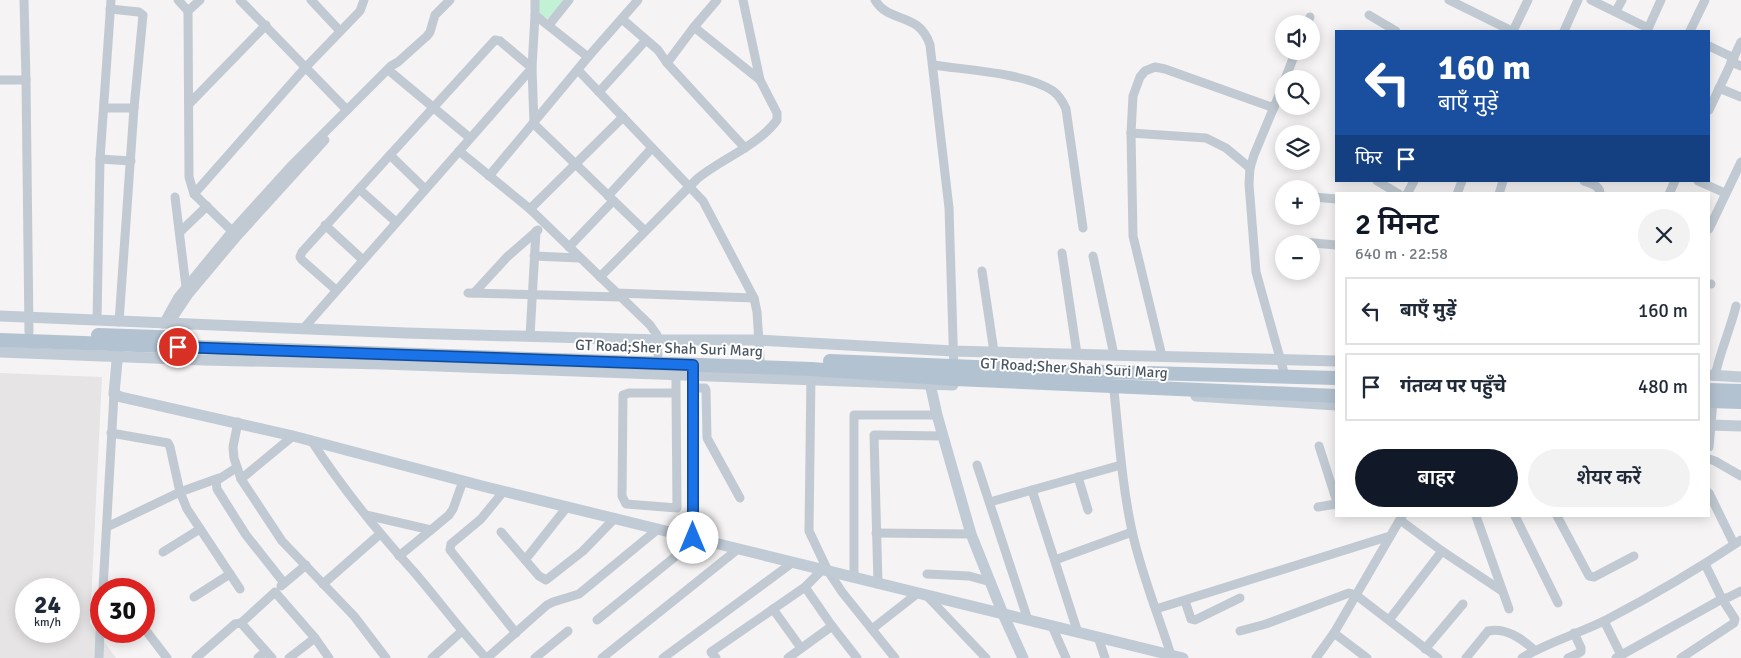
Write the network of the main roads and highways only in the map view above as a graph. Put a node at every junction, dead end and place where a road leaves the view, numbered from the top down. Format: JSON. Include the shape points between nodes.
{"nodes":[{"id":1,"x":0,"y":316,"type":"edge"},
{"id":2,"x":29,"y":325,"type":"junction"},
{"id":3,"x":0,"y":331,"type":"edge"},
{"id":4,"x":0,"y":340,"type":"edge"},
{"id":5,"x":119,"y":340,"type":"junction"},
{"id":6,"x":0,"y":352,"type":"edge"},
{"id":7,"x":1335,"y":361,"type":"edge"},
{"id":8,"x":693,"y":370,"type":"junction"},
{"id":9,"x":954,"y":372,"type":"junction"},
{"id":10,"x":929,"y":375,"type":"junction"},
{"id":11,"x":1712,"y":376,"type":"edge"},
{"id":12,"x":1741,"y":377,"type":"edge"},
{"id":13,"x":1335,"y":378,"type":"edge"},
{"id":14,"x":1113,"y":388,"type":"junction"},
{"id":15,"x":1741,"y":391,"type":"edge"},
{"id":16,"x":1335,"y":396,"type":"edge"},
{"id":17,"x":1710,"y":397,"type":"edge"},
{"id":18,"x":1741,"y":402,"type":"edge"},
{"id":19,"x":1335,"y":405,"type":"edge"},
{"id":20,"x":1710,"y":425,"type":"edge"},
{"id":21,"x":1741,"y":426,"type":"edge"},
{"id":22,"x":1003,"y":614,"type":"junction"},
{"id":23,"x":1023,"y":658,"type":"edge"},
{"id":24,"x":1183,"y":658,"type":"edge"}],
"edges":[{"from":1,"to":2,"type":"main road"},
{"from":2,"to":3,"type":"main road","name":"GT Road;Sher Shah Suri Marg"},
{"from":2,"to":5,"type":"main road","name":"GT Road;Sher Shah Suri Marg"},
{"from":2,"to":5,"type":"main road","via":[[97,320]]},
{"from":4,"to":5,"type":"main road","name":"GT Road;Sher Shah Suri Marg"},
{"from":5,"to":6,"type":"main road"},
{"from":5,"to":7,"type":"main road","via":[[166,324],[658,340],[759,340],[953,351]]},
{"from":5,"to":8,"type":"main road","name":"GT Road;Sher Shah Suri Marg"},
{"from":5,"to":8,"type":"main road","via":[[204,360],[676,375]]},
{"from":5,"to":10,"type":"main road","name":"GT Road;Sher Shah Suri Marg","via":[[760,359]]},
{"from":5,"to":22,"type":"main road","via":[[114,394],[121,397],[238,422],[503,492]]},
{"from":8,"to":10,"type":"main road","name":"GT Road;Sher Shah Suri Marg"},
{"from":9,"to":10,"type":"main road","name":"GT Road;Sher Shah Suri Marg"},
{"from":9,"to":13,"type":"main road","name":"GT Road;Sher Shah Suri Marg"},
{"from":9,"to":14,"type":"main road","name":"GT Road;Sher Shah Suri Marg"},
{"from":10,"to":14,"type":"main road"},
{"from":10,"to":22,"type":"main road","via":[[937,416],[971,534]]},
{"from":11,"to":12,"type":"main road"},
{"from":14,"to":16,"type":"main road","name":"GT Road;Sher Shah Suri Marg"},
{"from":14,"to":19,"type":"main road"},
{"from":15,"to":17,"type":"main road"},
{"from":17,"to":18,"type":"main road"},
{"from":20,"to":21,"type":"main road"},
{"from":22,"to":23,"type":"main road"},
{"from":22,"to":24,"type":"main road"}]}
